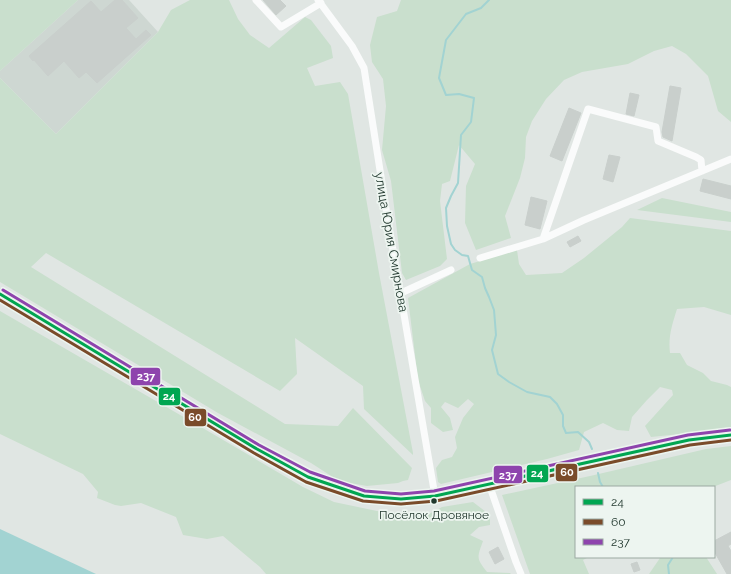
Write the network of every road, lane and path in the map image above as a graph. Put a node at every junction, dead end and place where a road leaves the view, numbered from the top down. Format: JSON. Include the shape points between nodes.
{"nodes":[{"id":1,"x":256,"y":0,"type":"edge"},
{"id":2,"x":320,"y":2,"type":"edge"},
{"id":3,"x":731,"y":159,"type":"edge"},
{"id":4,"x":702,"y":171,"type":"junction"},
{"id":5,"x":543,"y":239,"type":"junction"},
{"id":6,"x":480,"y":258,"type":"dead end"},
{"id":7,"x":451,"y":270,"type":"dead end"},
{"id":8,"x":401,"y":293,"type":"junction"},
{"id":9,"x":0,"y":294,"type":"edge"},
{"id":10,"x":731,"y":435,"type":"edge"},
{"id":11,"x":489,"y":484,"type":"junction"},
{"id":12,"x":435,"y":496,"type":"junction"},
{"id":13,"x":521,"y":574,"type":"edge"}],
"edges":[{"from":1,"to":2,"type":"street","via":[[281,27]]},
{"from":2,"to":8,"type":"street","name":"улица Юрия Смирнова","via":[[352,46],[364,68]]},
{"from":3,"to":4,"type":"street"},
{"from":4,"to":5,"type":"street"},
{"from":4,"to":5,"type":"street","via":[[701,160],[658,141],[656,127],[588,109]]},
{"from":5,"to":6,"type":"street"},
{"from":7,"to":8,"type":"street"},
{"from":8,"to":12,"type":"street","name":"улица Юрия Смирнова"},
{"from":9,"to":12,"type":"highway","via":[[308,477],[364,496],[401,499]]},
{"from":10,"to":11,"type":"highway","via":[[689,440]]},
{"from":11,"to":12,"type":"highway"},
{"from":11,"to":13,"type":"street"}]}
